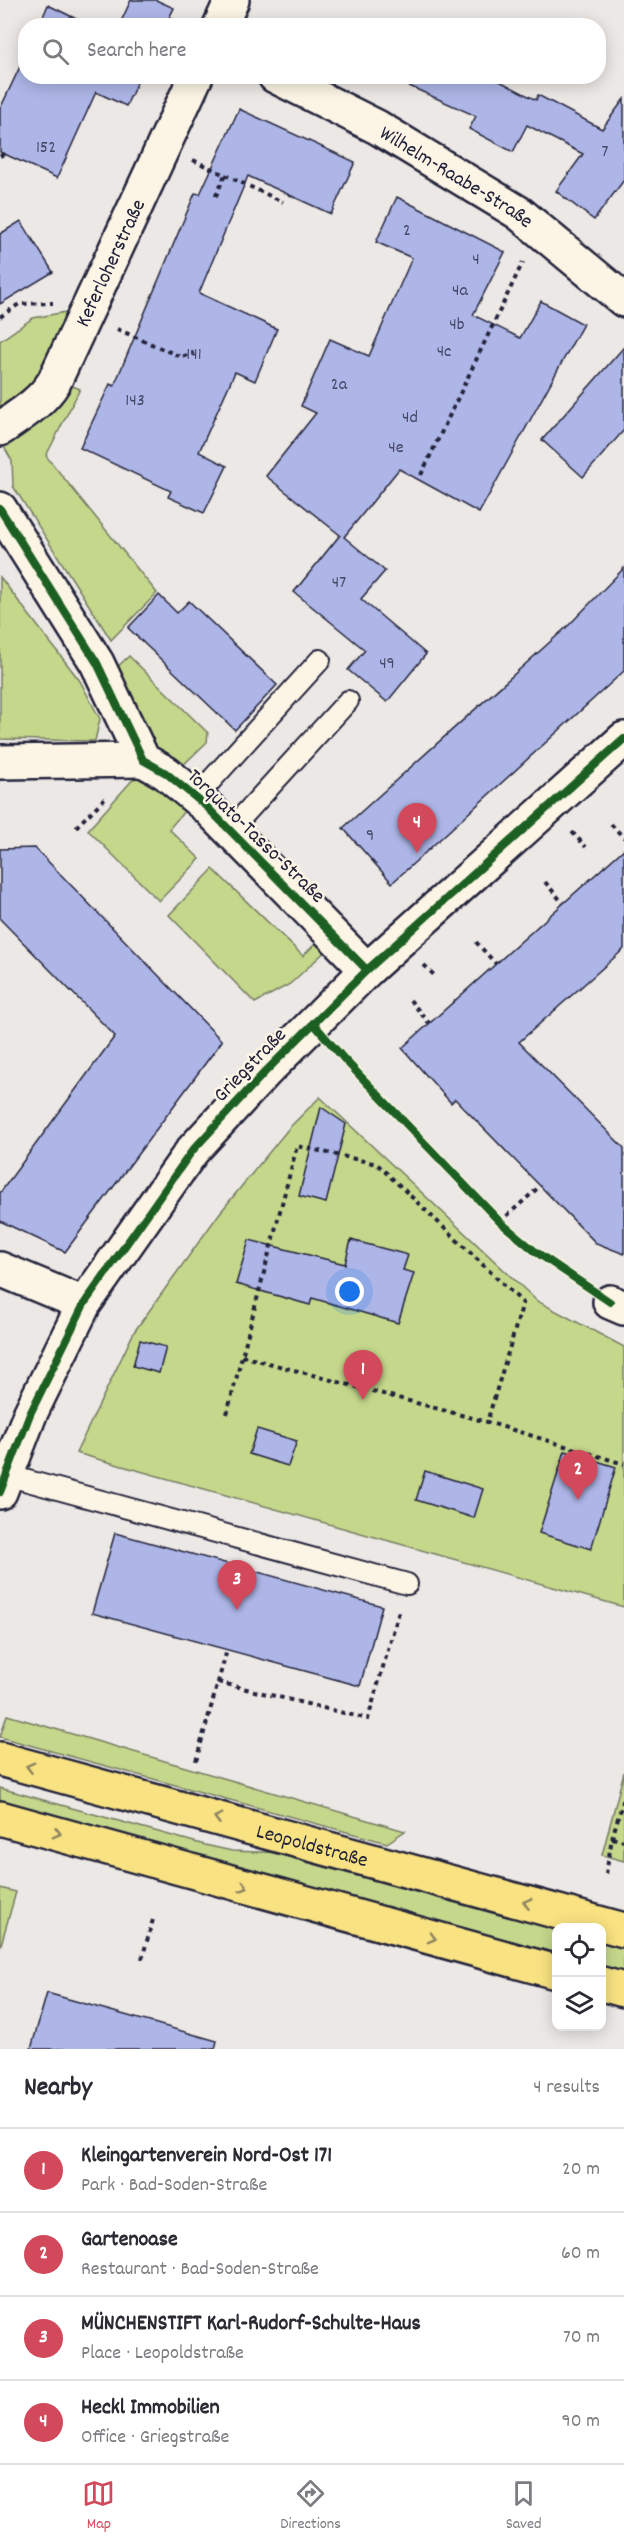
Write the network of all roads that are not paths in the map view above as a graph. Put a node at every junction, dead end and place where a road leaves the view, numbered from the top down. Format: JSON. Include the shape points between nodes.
{"nodes":[{"id":1,"x":232,"y":0,"type":"edge"},
{"id":2,"x":224,"y":18,"type":"edge"},
{"id":3,"x":192,"y":84,"type":"edge"},
{"id":4,"x":291,"y":84,"type":"edge"},
{"id":5,"x":624,"y":300,"type":"edge"},
{"id":6,"x":0,"y":429,"type":"edge"},
{"id":7,"x":0,"y":509,"type":"edge"},
{"id":8,"x":321,"y":660,"type":"dead end"},
{"id":9,"x":348,"y":701,"type":"dead end"},
{"id":10,"x":624,"y":739,"type":"edge"},
{"id":11,"x":143,"y":760,"type":"junction"},
{"id":12,"x":0,"y":762,"type":"edge"},
{"id":13,"x":196,"y":797,"type":"junction"},
{"id":14,"x":231,"y":830,"type":"junction"},
{"id":15,"x":368,"y":970,"type":"junction"},
{"id":16,"x":0,"y":1269,"type":"edge"},
{"id":17,"x":84,"y":1304,"type":"junction"},
{"id":18,"x":3,"y":1484,"type":"edge"},
{"id":19,"x":407,"y":1584,"type":"road end"},
{"id":20,"x":0,"y":1759,"type":"edge"},
{"id":21,"x":0,"y":1818,"type":"edge"},
{"id":22,"x":624,"y":1930,"type":"edge"},
{"id":23,"x":552,"y":1971,"type":"edge"},
{"id":24,"x":606,"y":1985,"type":"edge"},
{"id":25,"x":624,"y":1990,"type":"edge"}],
"edges":[{"from":1,"to":2,"type":"street"},
{"from":3,"to":6,"type":"street","name":"Keferloherstraße","via":[[46,395]]},
{"from":4,"to":5,"type":"street","name":"Wilhelm-Raabe-Straße","via":[[377,127],[519,213]]},
{"from":7,"to":11,"type":"street","via":[[97,663]]},
{"from":8,"to":13,"type":"lane"},
{"from":9,"to":14,"type":"lane"},
{"from":10,"to":15,"type":"street","name":"Griegstraße"},
{"from":11,"to":12,"type":"street"},
{"from":11,"to":13,"type":"street","name":"Torquato-Tasso-Straße"},
{"from":13,"to":14,"type":"street","name":"Torquato-Tasso-Straße"},
{"from":14,"to":15,"type":"street","name":"Torquato-Tasso-Straße"},
{"from":15,"to":17,"type":"street","name":"Griegstraße","via":[[192,1151]]},
{"from":16,"to":17,"type":"street"},
{"from":17,"to":18,"type":"street","name":"Griegstraße","via":[[34,1405]]},
{"from":18,"to":19,"type":"lane"},
{"from":22,"to":20,"type":"main road","name":"Leopoldstraße","one_way":true},
{"from":21,"to":23,"type":"main road","one_way":true},
{"from":24,"to":25,"type":"main road"}]}
